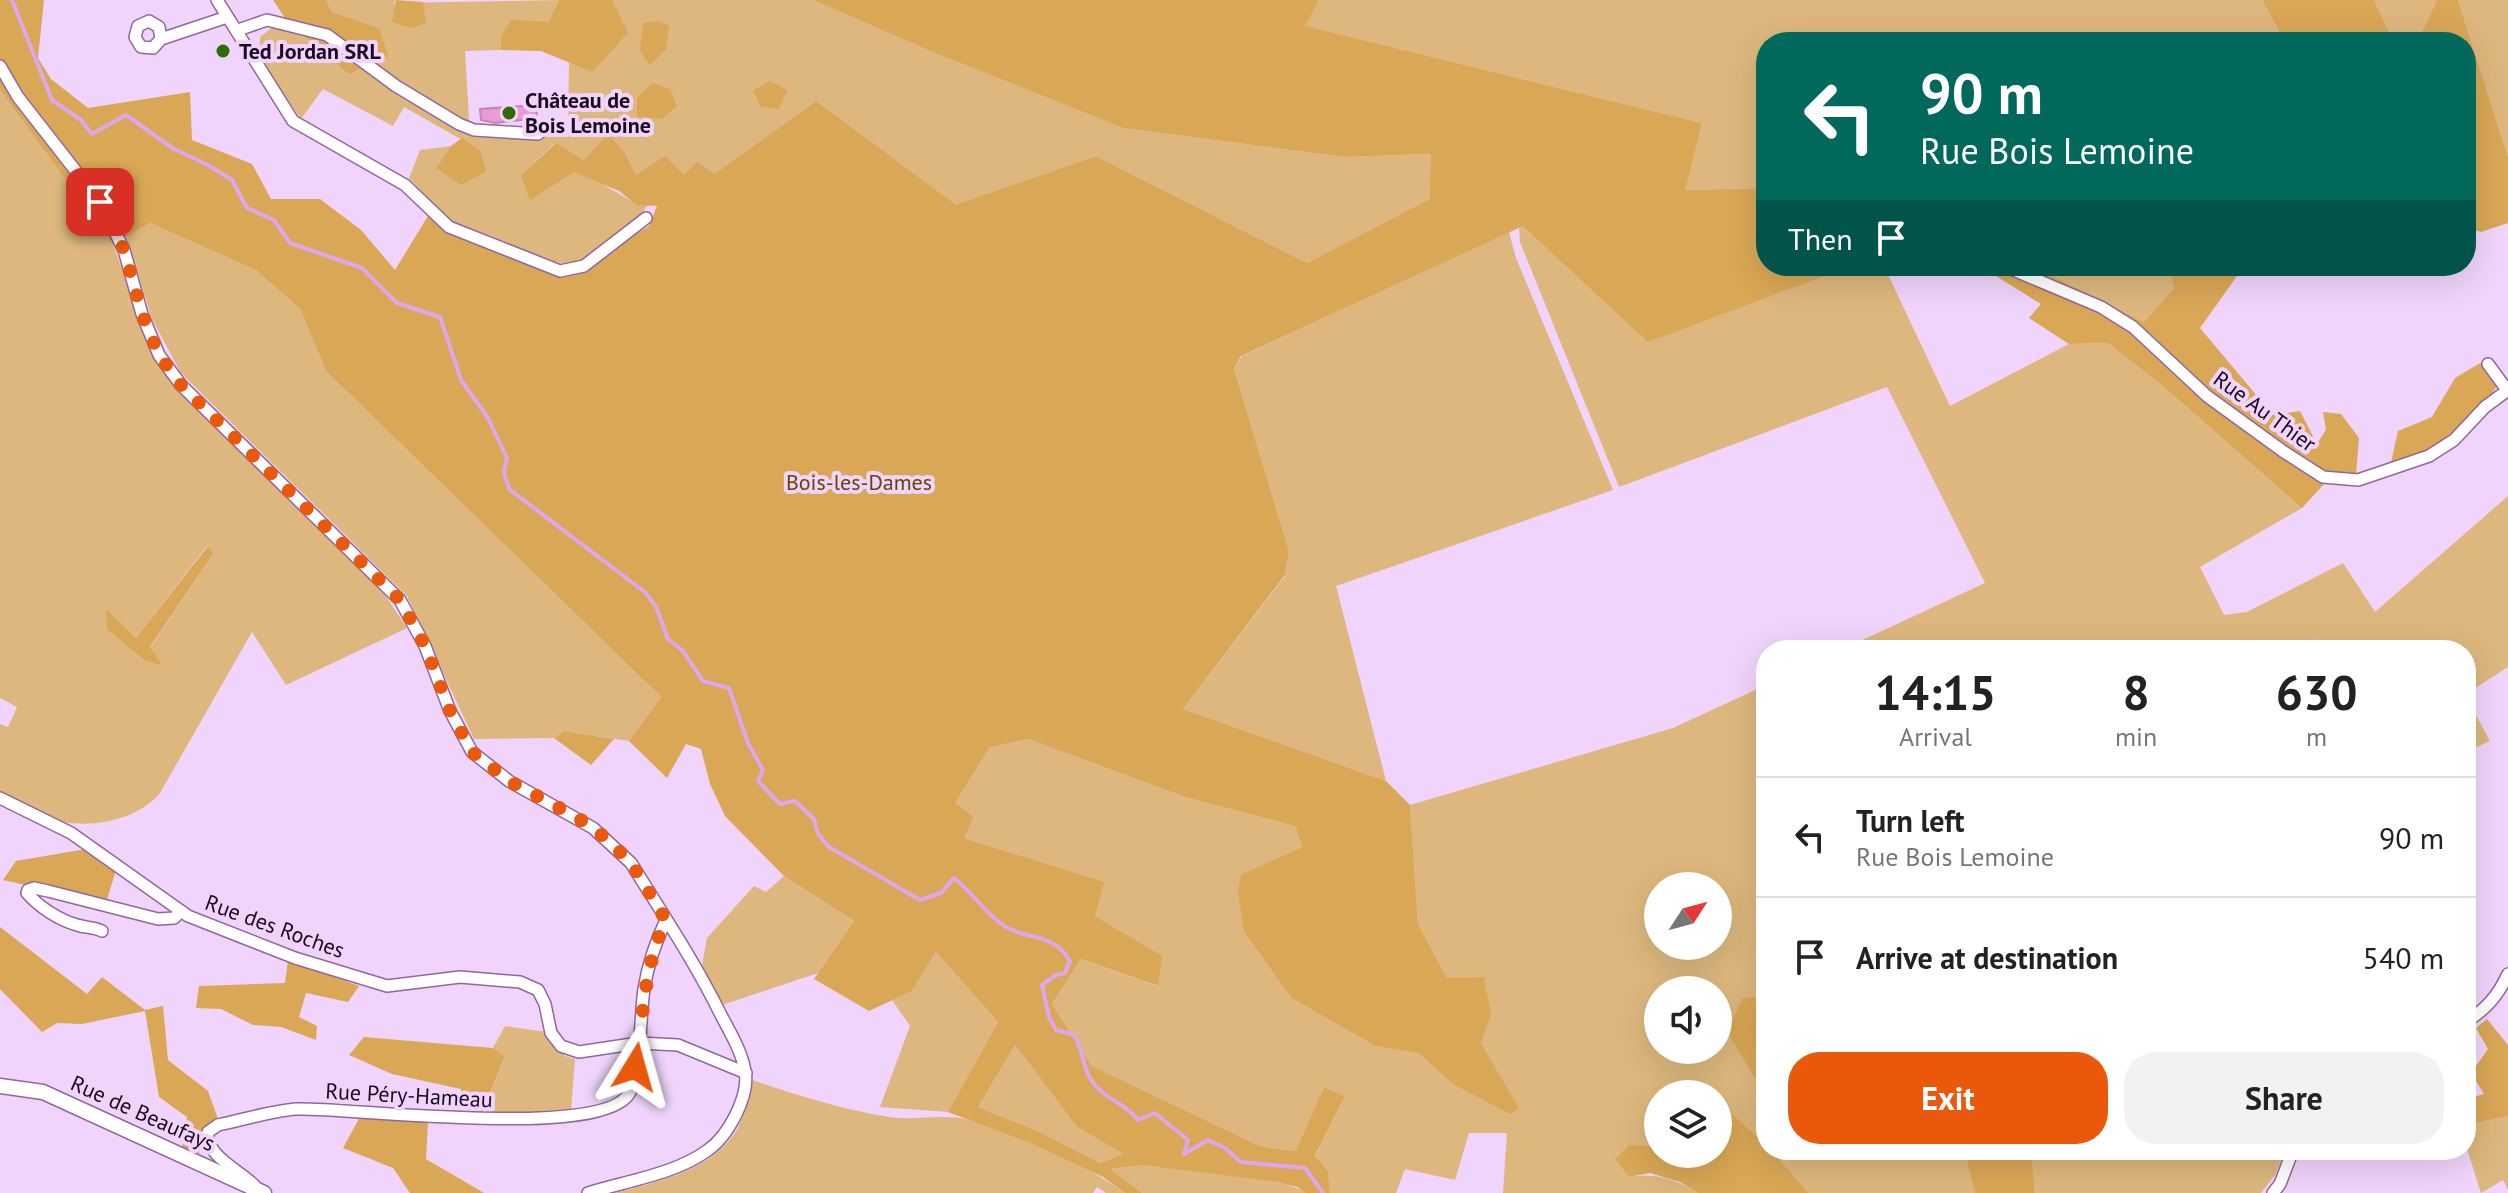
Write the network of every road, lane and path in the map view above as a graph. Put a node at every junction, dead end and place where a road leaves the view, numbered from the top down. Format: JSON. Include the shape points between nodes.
{"nodes":[{"id":1,"x":217,"y":0,"type":"edge"},
{"id":2,"x":227,"y":17,"type":"junction"},
{"id":3,"x":238,"y":30,"type":"junction"},
{"id":4,"x":161,"y":39,"type":"dead end"},
{"id":5,"x":0,"y":66,"type":"edge"},
{"id":6,"x":545,"y":128,"type":"dead end"},
{"id":7,"x":646,"y":218,"type":"dead end"},
{"id":8,"x":2028,"y":276,"type":"edge"},
{"id":9,"x":2488,"y":364,"type":"dead end"},
{"id":10,"x":2508,"y":390,"type":"edge"},
{"id":11,"x":0,"y":798,"type":"edge"},
{"id":12,"x":181,"y":911,"type":"junction"},
{"id":13,"x":666,"y":920,"type":"junction"},
{"id":14,"x":102,"y":931,"type":"dead end"},
{"id":15,"x":2508,"y":974,"type":"edge"},
{"id":16,"x":2476,"y":1016,"type":"edge"},
{"id":17,"x":639,"y":1043,"type":"junction"},
{"id":18,"x":746,"y":1073,"type":"junction"},
{"id":19,"x":0,"y":1086,"type":"edge"},
{"id":20,"x":2289,"y":1160,"type":"edge"},
{"id":21,"x":260,"y":1190,"type":"edge"},
{"id":22,"x":588,"y":1193,"type":"edge"},
{"id":23,"x":2273,"y":1193,"type":"edge"}],
"edges":[{"from":1,"to":2,"type":"street"},
{"from":2,"to":3,"type":"street"},
{"from":2,"to":4,"type":"street"},
{"from":3,"to":6,"type":"street","via":[[267,20],[327,35],[396,86],[474,130],[538,134]]},
{"from":3,"to":7,"type":"street","via":[[293,121],[405,185],[449,227],[560,271],[584,266]]},
{"from":5,"to":13,"type":"street","via":[[100,202],[124,250],[159,355],[181,385],[400,600],[472,752],[509,781],[607,839],[631,863]]},
{"from":8,"to":10,"type":"street","name":"Rue Au Thier","via":[[2101,307],[2133,327],[2207,396],[2323,477],[2358,480],[2429,456]]},
{"from":9,"to":10,"type":"street","name":"Rue Au Thier"},
{"from":11,"to":12,"type":"street","name":"Rue des Roches","via":[[71,833]]},
{"from":12,"to":14,"type":"street","via":[[174,918],[138,917],[28,890],[34,901],[56,915]]},
{"from":12,"to":17,"type":"street","name":"Rue des Roches","via":[[295,958],[387,986],[460,977],[520,982],[538,990],[551,1033],[561,1046],[579,1052]]},
{"from":13,"to":17,"type":"street","name":"Rue Péry-Hameau","via":[[653,947]]},
{"from":13,"to":18,"type":"street","via":[[702,978]]},
{"from":15,"to":16,"type":"street","via":[[2498,995]]},
{"from":17,"to":18,"type":"street","via":[[678,1045]]},
{"from":17,"to":21,"type":"street","name":"Rue Péry-Hameau","via":[[631,1092],[618,1106],[577,1115],[492,1119],[295,1109],[218,1125],[208,1132],[212,1151]]},
{"from":18,"to":22,"type":"street","via":[[729,1131],[707,1151],[677,1166]]},
{"from":19,"to":21,"type":"street","name":"Rue de Beaufays","via":[[43,1092]]},
{"from":20,"to":23,"type":"street"}]}
